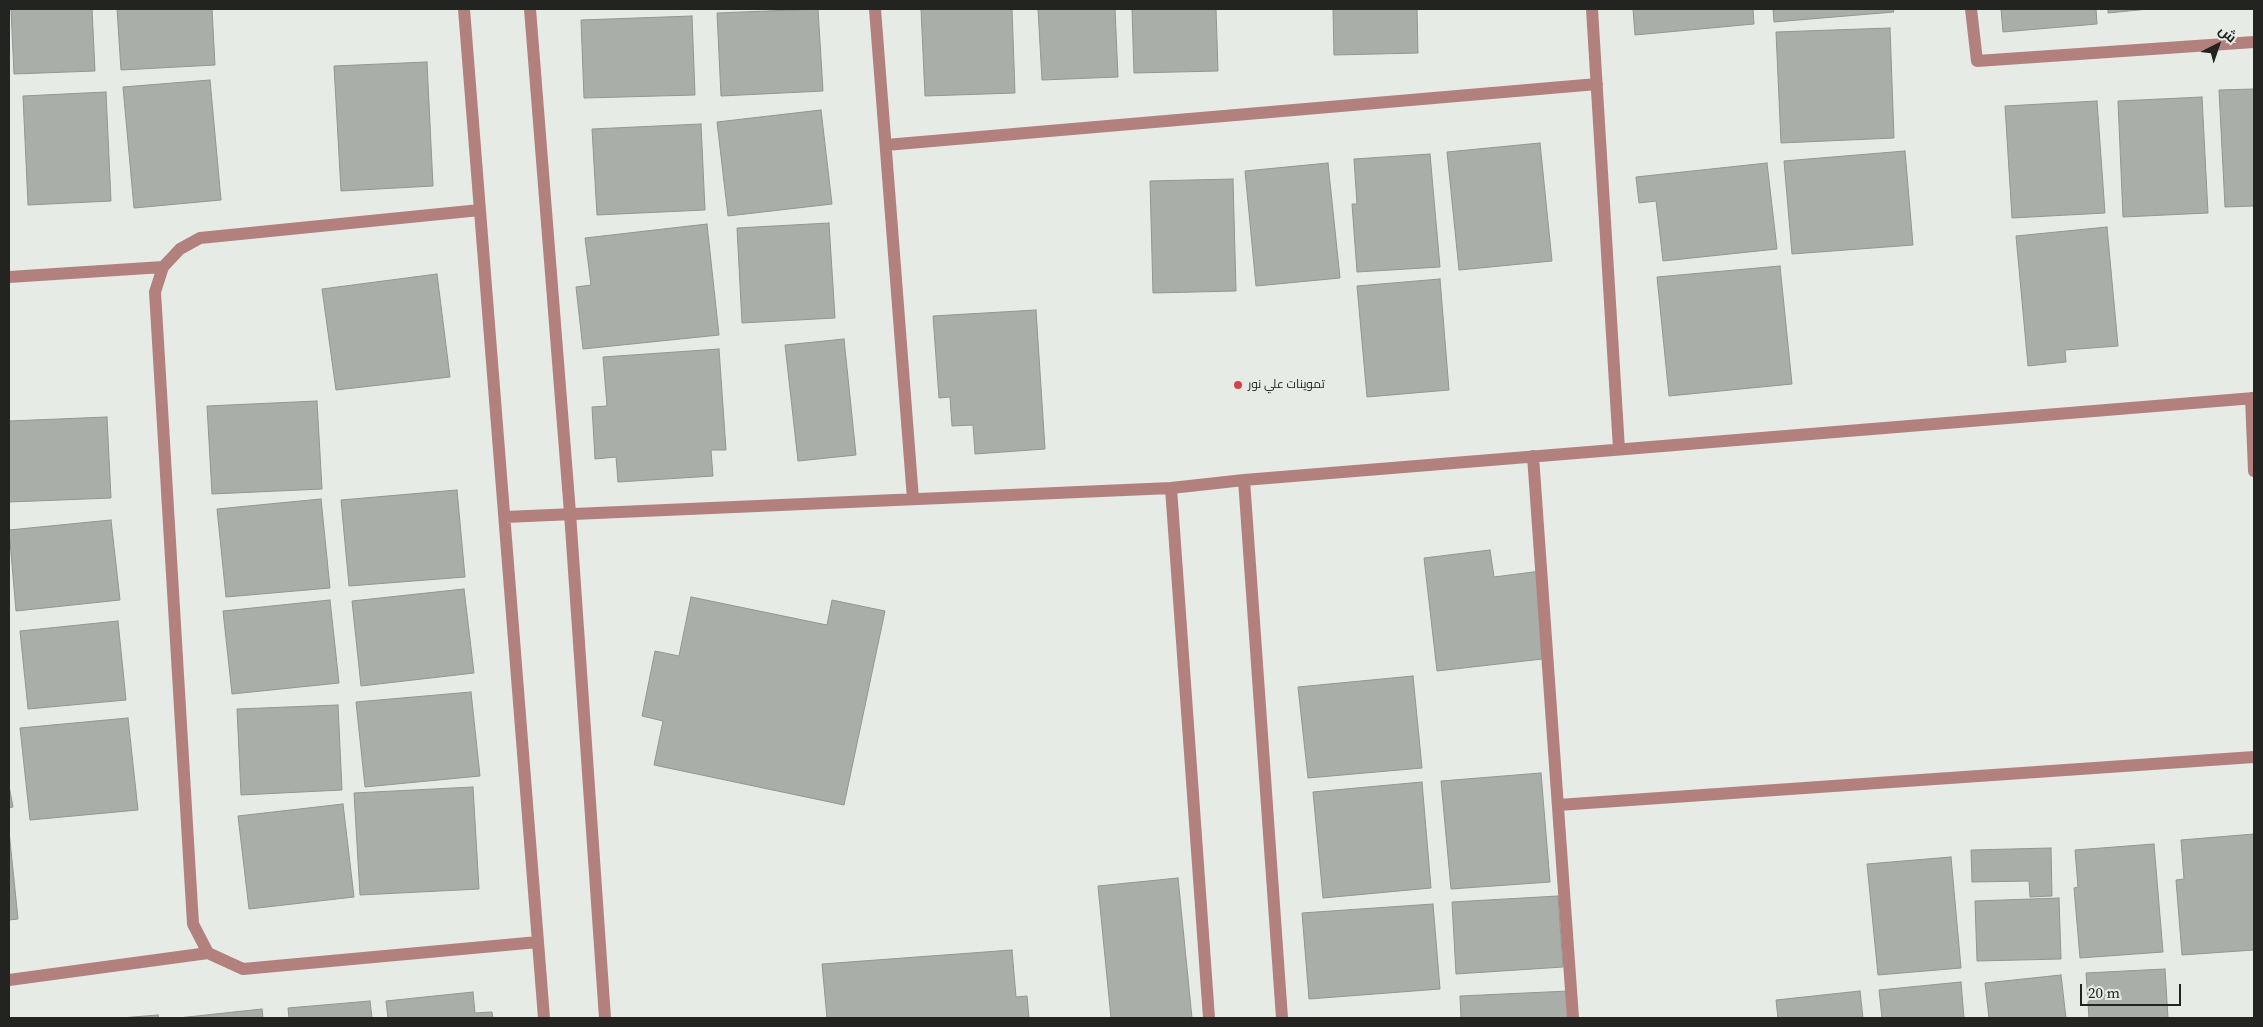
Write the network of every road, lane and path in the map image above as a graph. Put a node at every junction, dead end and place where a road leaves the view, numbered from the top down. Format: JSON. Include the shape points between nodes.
{"nodes":[{"id":1,"x":464,"y":9,"type":"edge"},
{"id":2,"x":530,"y":9,"type":"edge"},
{"id":3,"x":875,"y":9,"type":"edge"},
{"id":4,"x":1592,"y":9,"type":"edge"},
{"id":5,"x":1971,"y":9,"type":"edge"},
{"id":6,"x":2254,"y":42,"type":"edge"},
{"id":7,"x":1597,"y":84,"type":"junction"},
{"id":8,"x":886,"y":145,"type":"junction"},
{"id":9,"x":480,"y":210,"type":"junction"},
{"id":10,"x":163,"y":267,"type":"junction"},
{"id":11,"x":9,"y":277,"type":"edge"},
{"id":12,"x":2252,"y":398,"type":"edge"},
{"id":13,"x":1619,"y":450,"type":"junction"},
{"id":14,"x":1533,"y":456,"type":"junction"},
{"id":15,"x":2254,"y":471,"type":"edge"},
{"id":16,"x":1244,"y":480,"type":"junction"},
{"id":17,"x":1171,"y":488,"type":"junction"},
{"id":18,"x":913,"y":499,"type":"junction"},
{"id":19,"x":570,"y":513,"type":"junction"},
{"id":20,"x":505,"y":517,"type":"junction"},
{"id":21,"x":2254,"y":757,"type":"edge"},
{"id":22,"x":1558,"y":805,"type":"junction"},
{"id":23,"x":538,"y":942,"type":"junction"},
{"id":24,"x":208,"y":953,"type":"junction"},
{"id":25,"x":9,"y":980,"type":"edge"},
{"id":26,"x":544,"y":1018,"type":"edge"},
{"id":27,"x":605,"y":1018,"type":"edge"},
{"id":28,"x":1210,"y":1018,"type":"edge"},
{"id":29,"x":1282,"y":1018,"type":"edge"},
{"id":30,"x":1573,"y":1018,"type":"edge"}],
"edges":[{"from":1,"to":9,"type":"street"},
{"from":2,"to":19,"type":"street"},
{"from":3,"to":8,"type":"street"},
{"from":4,"to":7,"type":"street"},
{"from":5,"to":6,"type":"street","via":[[1977,61]]},
{"from":7,"to":8,"type":"street"},
{"from":7,"to":13,"type":"street"},
{"from":8,"to":18,"type":"street"},
{"from":9,"to":10,"type":"street","via":[[200,238],[180,249]]},
{"from":9,"to":20,"type":"street"},
{"from":10,"to":11,"type":"street"},
{"from":10,"to":24,"type":"street","via":[[156,292],[194,924]]},
{"from":12,"to":13,"type":"street"},
{"from":12,"to":15,"type":"street"},
{"from":13,"to":14,"type":"street"},
{"from":14,"to":16,"type":"street"},
{"from":14,"to":22,"type":"street"},
{"from":16,"to":17,"type":"street"},
{"from":16,"to":29,"type":"street"},
{"from":17,"to":18,"type":"street"},
{"from":17,"to":28,"type":"street"},
{"from":18,"to":19,"type":"street"},
{"from":19,"to":20,"type":"street"},
{"from":19,"to":27,"type":"street"},
{"from":20,"to":23,"type":"street"},
{"from":21,"to":22,"type":"street"},
{"from":22,"to":30,"type":"street"},
{"from":23,"to":24,"type":"street","via":[[243,969]]},
{"from":23,"to":26,"type":"street"},
{"from":24,"to":25,"type":"street"}]}
